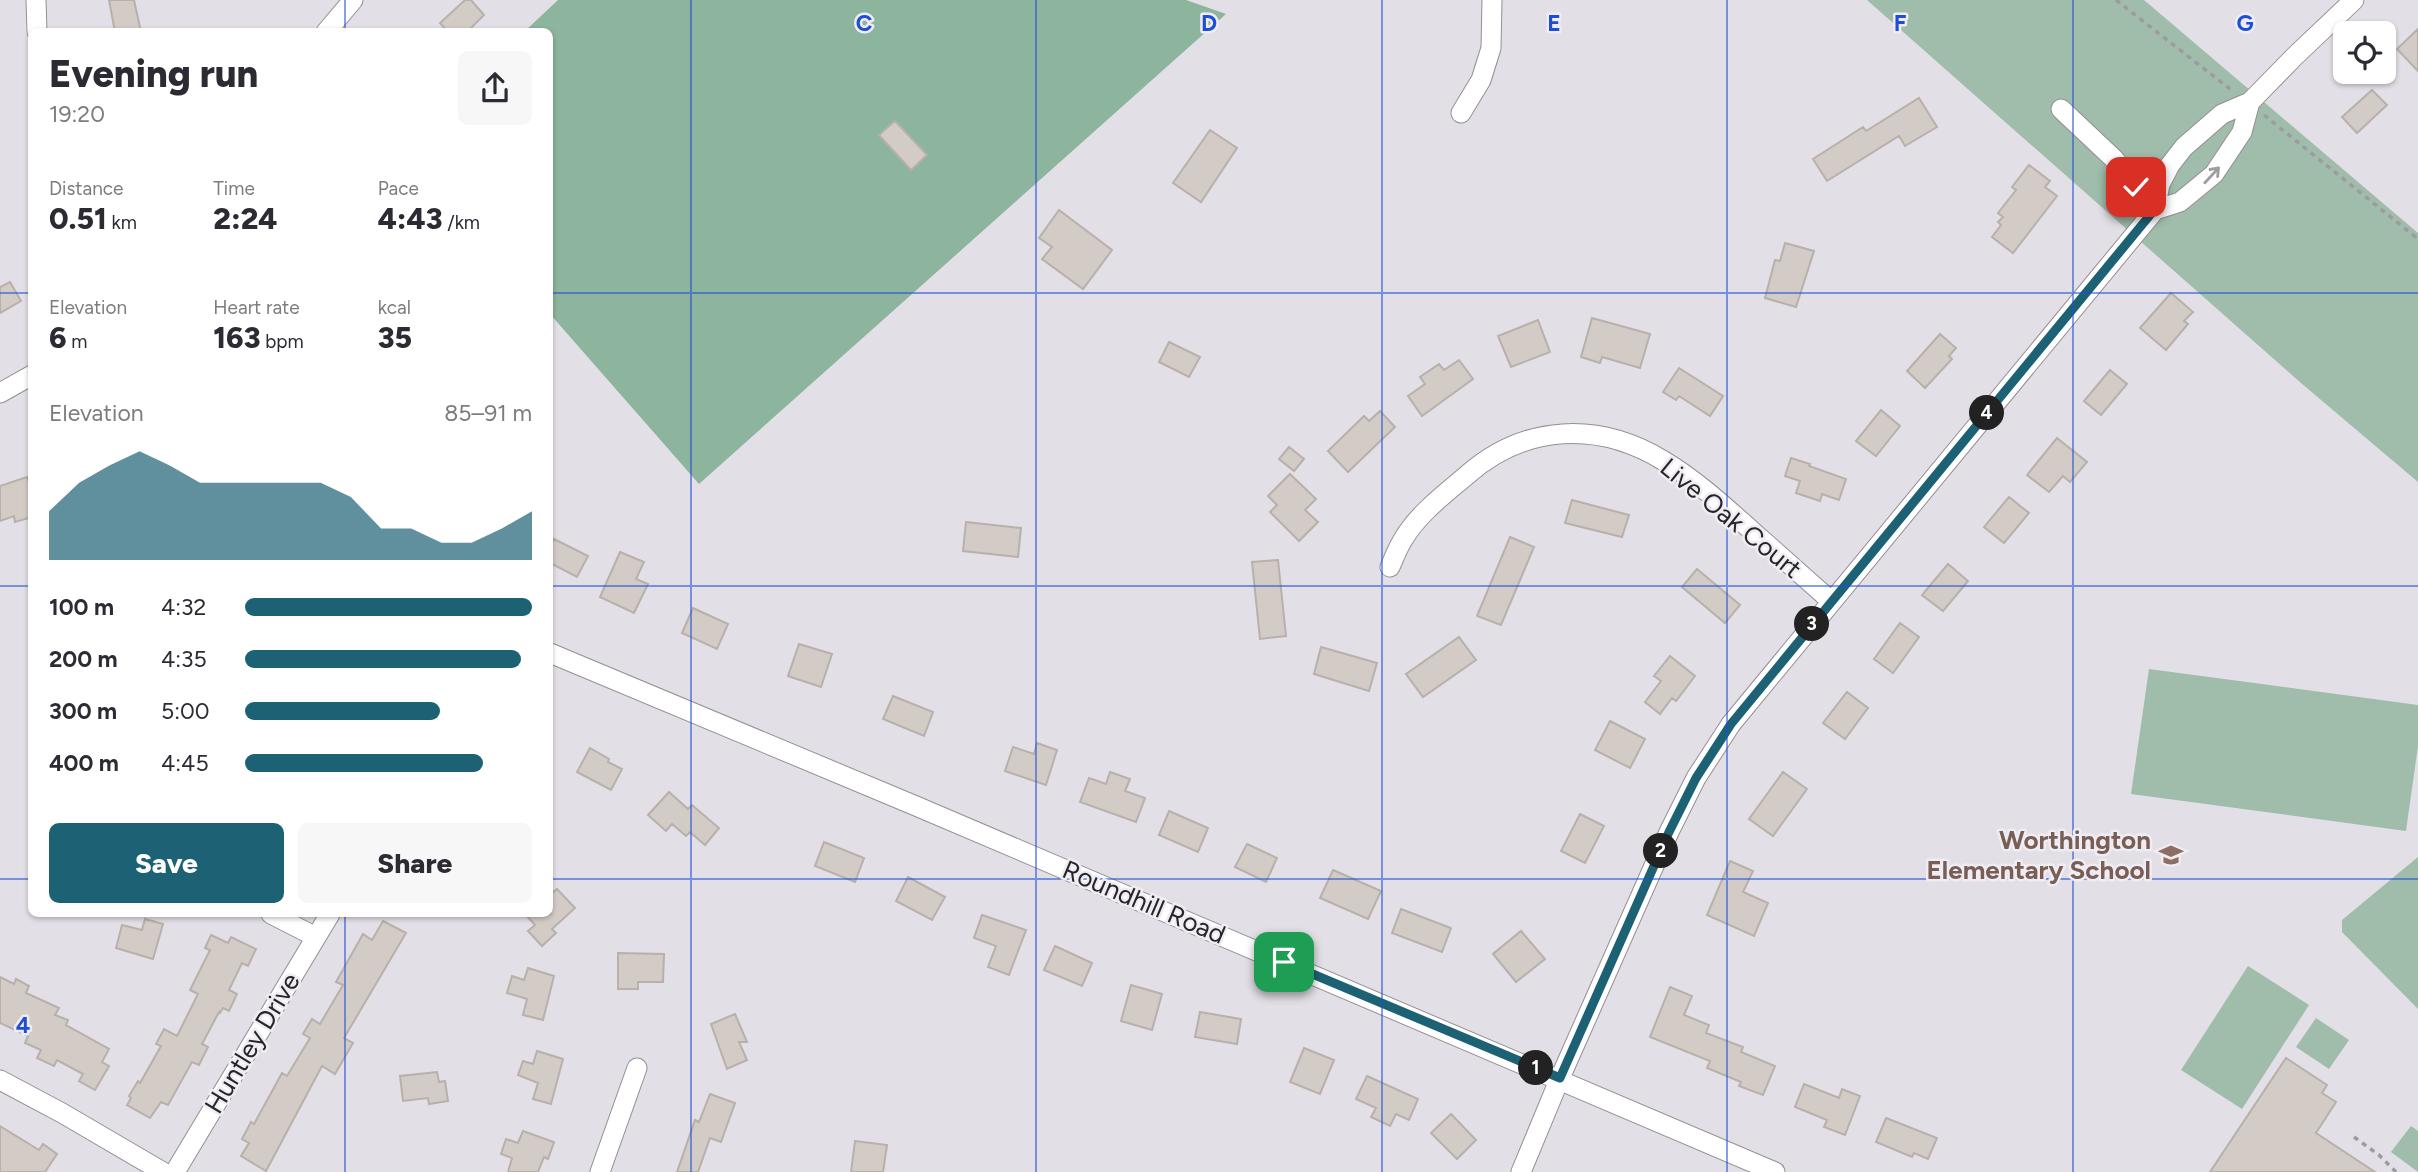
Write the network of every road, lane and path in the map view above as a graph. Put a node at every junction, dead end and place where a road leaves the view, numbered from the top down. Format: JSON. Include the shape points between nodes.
{"nodes":[{"id":1,"x":36,"y":0,"type":"edge"},
{"id":2,"x":353,"y":0,"type":"edge"},
{"id":3,"x":1492,"y":0,"type":"edge"},
{"id":4,"x":2116,"y":0,"type":"edge"},
{"id":5,"x":2354,"y":0,"type":"edge"},
{"id":6,"x":37,"y":28,"type":"edge"},
{"id":7,"x":329,"y":28,"type":"edge"},
{"id":8,"x":2250,"y":102,"type":"junction"},
{"id":9,"x":2061,"y":109,"type":"dead end"},
{"id":10,"x":1461,"y":113,"type":"dead end"},
{"id":11,"x":2155,"y":209,"type":"junction"},
{"id":12,"x":2418,"y":239,"type":"edge"},
{"id":13,"x":28,"y":377,"type":"edge"},
{"id":14,"x":0,"y":393,"type":"edge"},
{"id":15,"x":1390,"y":567,"type":"dead end"},
{"id":16,"x":1830,"y":601,"type":"junction"},
{"id":17,"x":553,"y":654,"type":"edge"},
{"id":18,"x":277,"y":917,"type":"edge"},
{"id":19,"x":328,"y":917,"type":"edge"},
{"id":20,"x":316,"y":937,"type":"junction"},
{"id":21,"x":637,"y":1068,"type":"dead end"},
{"id":22,"x":1560,"y":1078,"type":"junction"},
{"id":23,"x":0,"y":1080,"type":"edge"},
{"id":24,"x":2354,"y":1137,"type":"dead end"},
{"id":25,"x":163,"y":1172,"type":"edge"},
{"id":26,"x":175,"y":1172,"type":"edge"},
{"id":27,"x":600,"y":1172,"type":"edge"},
{"id":28,"x":1521,"y":1172,"type":"edge"},
{"id":29,"x":1775,"y":1172,"type":"edge"},
{"id":30,"x":2396,"y":1172,"type":"edge"}],
"edges":[{"from":1,"to":6,"type":"street"},
{"from":2,"to":7,"type":"street"},
{"from":3,"to":10,"type":"street","via":[[1491,48],[1481,80]]},
{"from":4,"to":8,"type":"path"},
{"from":5,"to":8,"type":"street"},
{"from":8,"to":11,"type":"street","via":[[2222,114],[2184,148],[2160,184]]},
{"from":11,"to":8,"type":"street","one_way":true,"via":[[2180,202],[2214,174],[2242,132]]},
{"from":8,"to":12,"type":"path"},
{"from":9,"to":11,"type":"street","via":[[2114,159]]},
{"from":11,"to":16,"type":"street"},
{"from":13,"to":14,"type":"street"},
{"from":15,"to":16,"type":"street","name":"Live Oak Court","via":[[1418,519],[1503,449],[1532,438],[1599,435],[1664,460],[1717,500]]},
{"from":16,"to":22,"type":"street","via":[[1731,724],[1696,778]]},
{"from":17,"to":22,"type":"street","name":"Roundhill Road"},
{"from":18,"to":20,"type":"street"},
{"from":19,"to":20,"type":"street","name":"Huntley Drive"},
{"from":20,"to":26,"type":"street","name":"Huntley Drive"},
{"from":21,"to":27,"type":"street"},
{"from":22,"to":28,"type":"street"},
{"from":22,"to":29,"type":"street","name":"Roundhill Road"},
{"from":23,"to":25,"type":"street"},
{"from":24,"to":30,"type":"path"}]}
